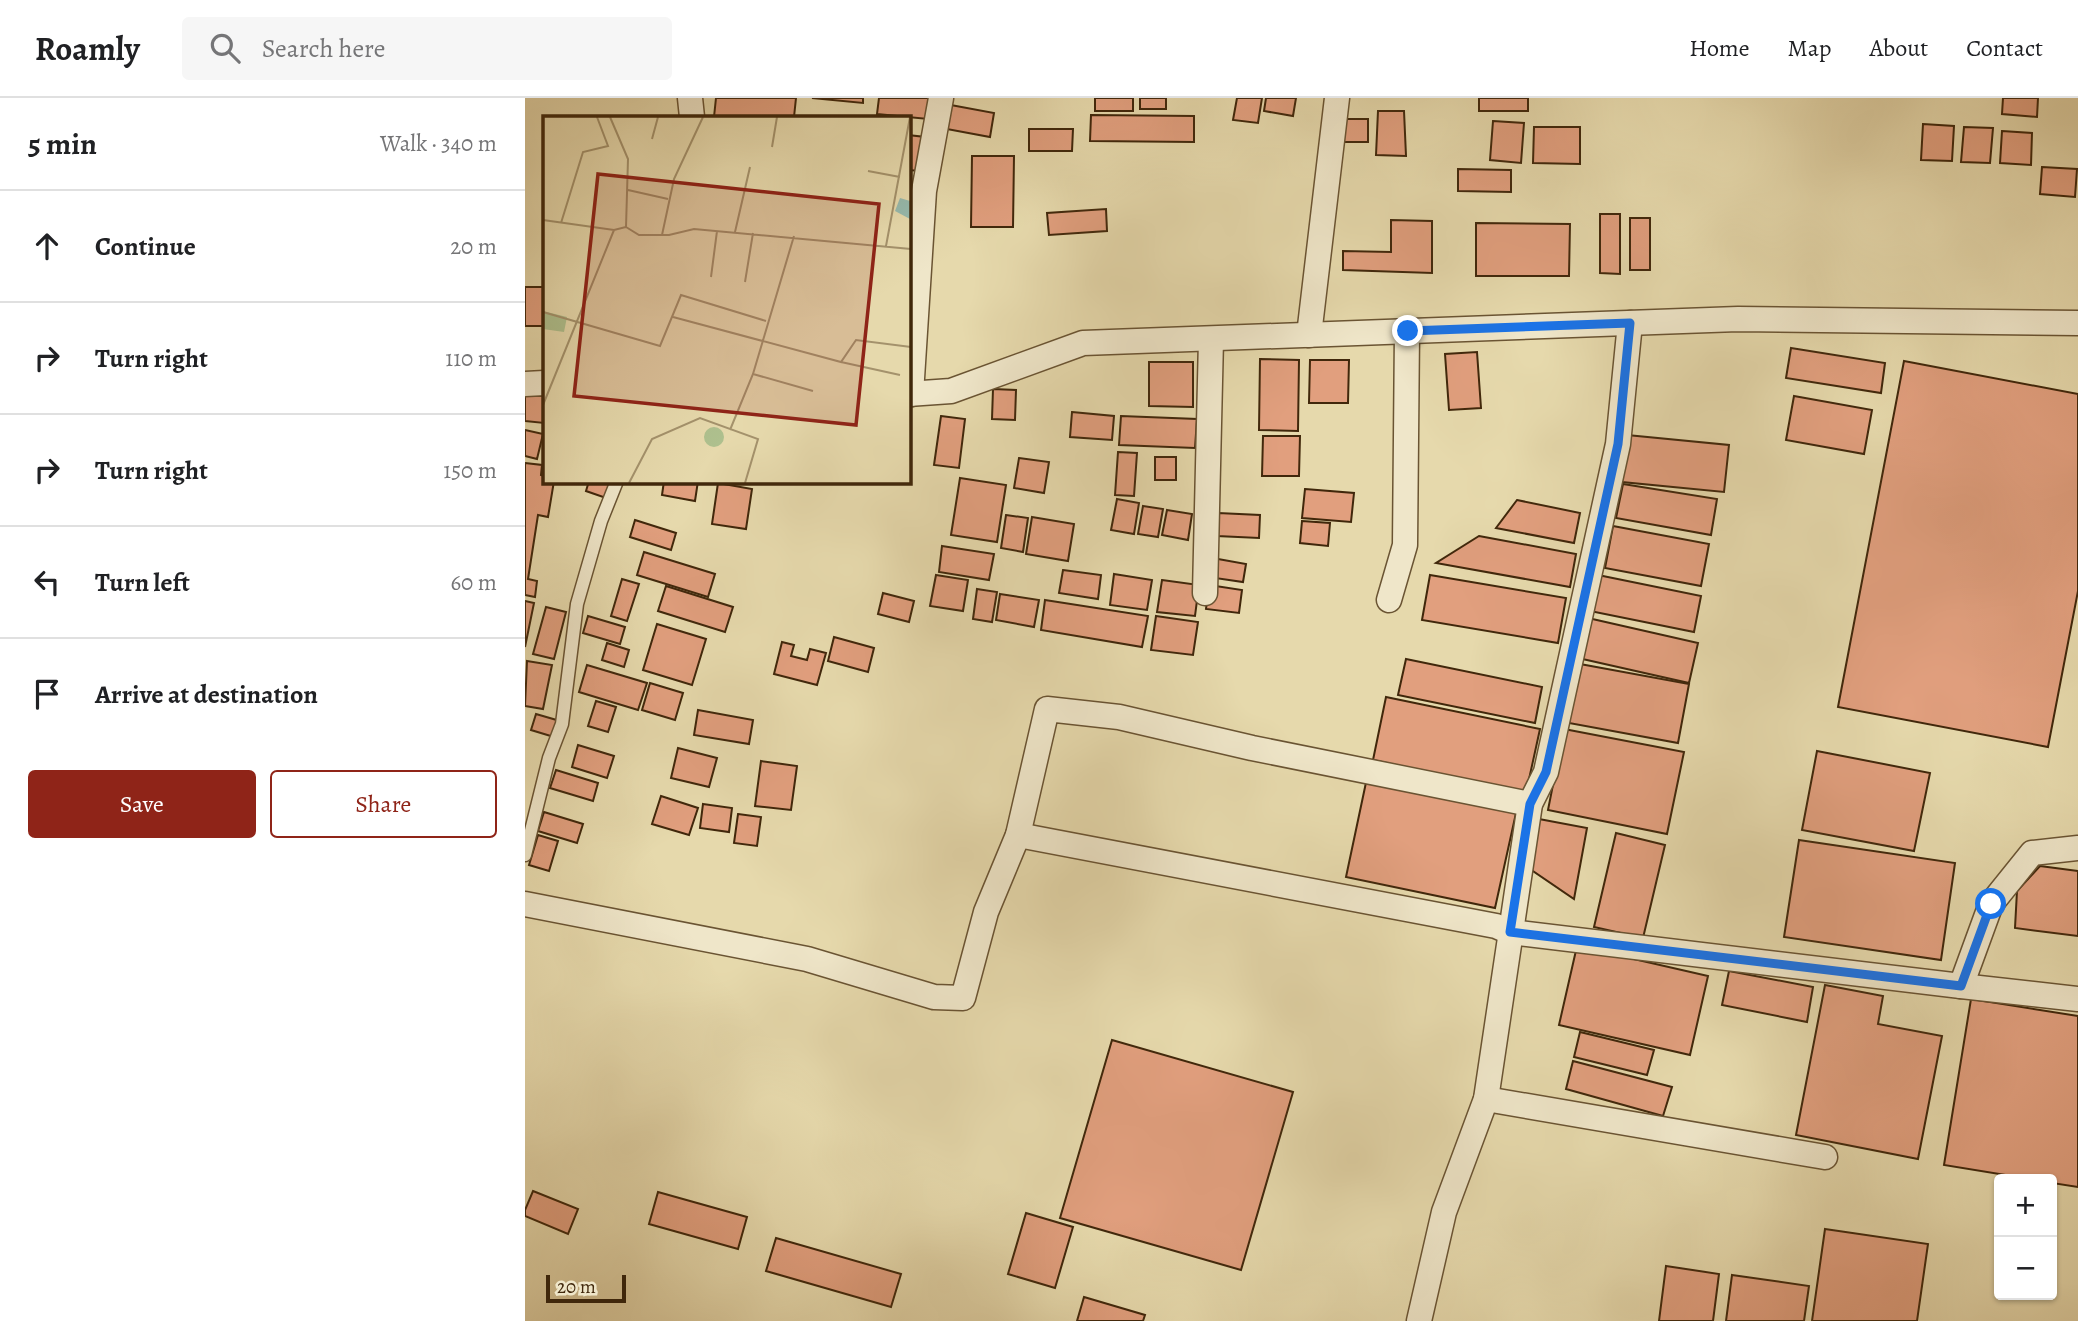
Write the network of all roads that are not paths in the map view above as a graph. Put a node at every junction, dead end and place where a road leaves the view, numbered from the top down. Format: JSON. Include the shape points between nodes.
{"nodes":[{"id":1,"x":690,"y":98,"type":"edge"},
{"id":2,"x":941,"y":98,"type":"edge"},
{"id":3,"x":1337,"y":98,"type":"edge"},
{"id":4,"x":692,"y":116,"type":"edge"},
{"id":5,"x":916,"y":190,"type":"edge"},
{"id":6,"x":1630,"y":323,"type":"junction"},
{"id":7,"x":2078,"y":323,"type":"edge"},
{"id":8,"x":1408,"y":331,"type":"junction"},
{"id":9,"x":1310,"y":335,"type":"junction"},
{"id":10,"x":1212,"y":339,"type":"junction"},
{"id":11,"x":910,"y":365,"type":"edge"},
{"id":12,"x":543,"y":383,"type":"edge"},
{"id":13,"x":525,"y":384,"type":"edge"},
{"id":14,"x":910,"y":394,"type":"edge"},
{"id":15,"x":616,"y":483,"type":"edge"},
{"id":16,"x":1205,"y":593,"type":"dead end"},
{"id":17,"x":1389,"y":600,"type":"dead end"},
{"id":18,"x":1530,"y":804,"type":"junction"},
{"id":19,"x":1018,"y":835,"type":"junction"},
{"id":20,"x":2078,"y":848,"type":"edge"},
{"id":21,"x":525,"y":855,"type":"edge"},
{"id":22,"x":525,"y":904,"type":"edge"},
{"id":23,"x":1510,"y":932,"type":"junction"},
{"id":24,"x":1961,"y":986,"type":"junction"},
{"id":25,"x":2078,"y":999,"type":"edge"},
{"id":26,"x":1486,"y":1099,"type":"junction"},
{"id":27,"x":1825,"y":1157,"type":"dead end"},
{"id":28,"x":1419,"y":1321,"type":"edge"}],
"edges":[{"from":1,"to":4,"type":"street"},
{"from":2,"to":5,"type":"street"},
{"from":3,"to":9,"type":"street"},
{"from":5,"to":11,"type":"street"},
{"from":6,"to":7,"type":"street","via":[[1738,319]]},
{"from":6,"to":8,"type":"street"},
{"from":6,"to":18,"type":"street","via":[[1618,444],[1546,772]]},
{"from":8,"to":9,"type":"street"},
{"from":8,"to":17,"type":"street","via":[[1405,545]]},
{"from":9,"to":10,"type":"street"},
{"from":10,"to":14,"type":"street","via":[[1083,343],[951,391]]},
{"from":10,"to":16,"type":"street"},
{"from":12,"to":13,"type":"street"},
{"from":15,"to":21,"type":"lane","via":[[577,604],[562,724]]},
{"from":18,"to":19,"type":"street","via":[[1119,718],[1047,709]]},
{"from":18,"to":23,"type":"street"},
{"from":19,"to":22,"type":"street","via":[[986,912],[963,998],[935,997],[807,959]]},
{"from":19,"to":23,"type":"street"},
{"from":20,"to":24,"type":"street","via":[[2032,853],[1991,904]]},
{"from":23,"to":24,"type":"street"},
{"from":23,"to":26,"type":"street"},
{"from":24,"to":25,"type":"street"},
{"from":26,"to":27,"type":"street"},
{"from":26,"to":28,"type":"street","via":[[1444,1212]]}]}
